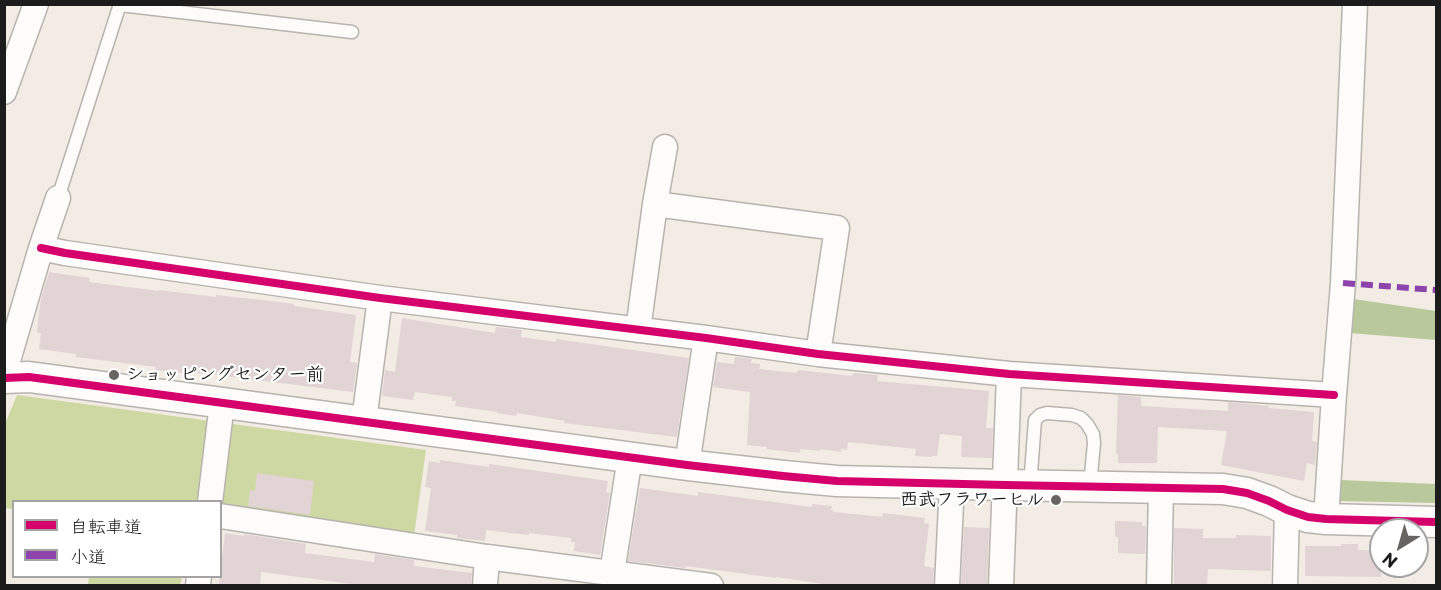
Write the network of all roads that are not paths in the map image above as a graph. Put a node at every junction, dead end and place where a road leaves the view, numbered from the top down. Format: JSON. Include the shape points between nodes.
{"nodes":[{"id":1,"x":36,"y":4,"type":"edge"},
{"id":2,"x":1355,"y":4,"type":"edge"},
{"id":3,"x":120,"y":5,"type":"edge"},
{"id":4,"x":352,"y":32,"type":"dead end"},
{"id":5,"x":4,"y":92,"type":"edge"},
{"id":6,"x":665,"y":147,"type":"dead end"},
{"id":7,"x":58,"y":198,"type":"joint"},
{"id":8,"x":655,"y":204,"type":"junction"},
{"id":9,"x":41,"y":248,"type":"junction"},
{"id":10,"x":380,"y":298,"type":"junction"},
{"id":11,"x":638,"y":330,"type":"junction"},
{"id":12,"x":706,"y":338,"type":"junction"},
{"id":13,"x":819,"y":354,"type":"junction"},
{"id":14,"x":4,"y":370,"type":"edge"},
{"id":15,"x":1009,"y":374,"type":"junction"},
{"id":16,"x":4,"y":378,"type":"edge"},
{"id":17,"x":1334,"y":396,"type":"junction"},
{"id":18,"x":222,"y":403,"type":"junction"},
{"id":19,"x":364,"y":421,"type":"junction"},
{"id":20,"x":630,"y":457,"type":"junction"},
{"id":21,"x":687,"y":465,"type":"junction"},
{"id":22,"x":952,"y":484,"type":"junction"},
{"id":23,"x":1018,"y":486,"type":"junction"},
{"id":24,"x":1090,"y":487,"type":"junction"},
{"id":25,"x":1161,"y":488,"type":"junction"},
{"id":26,"x":210,"y":500,"type":"edge"},
{"id":27,"x":1287,"y":510,"type":"junction"},
{"id":28,"x":222,"y":516,"type":"edge"},
{"id":29,"x":1326,"y":519,"type":"junction"},
{"id":30,"x":1437,"y":522,"type":"edge"},
{"id":31,"x":487,"y":557,"type":"junction"},
{"id":32,"x":612,"y":573,"type":"junction"},
{"id":33,"x":485,"y":585,"type":"edge"},
{"id":34,"x":711,"y":585,"type":"edge"},
{"id":35,"x":947,"y":585,"type":"edge"},
{"id":36,"x":1001,"y":585,"type":"edge"},
{"id":37,"x":1159,"y":585,"type":"edge"},
{"id":38,"x":1285,"y":585,"type":"edge"}],
"edges":[{"from":1,"to":5,"type":"street"},
{"from":2,"to":17,"type":"street"},
{"from":3,"to":4,"type":"lane"},
{"from":3,"to":7,"type":"lane"},
{"from":6,"to":8,"type":"street"},
{"from":7,"to":9,"type":"street"},
{"from":8,"to":11,"type":"street"},
{"from":8,"to":13,"type":"street","via":[[837,228]]},
{"from":9,"to":10,"type":"street"},
{"from":9,"to":14,"type":"street"},
{"from":10,"to":11,"type":"street"},
{"from":10,"to":19,"type":"street"},
{"from":11,"to":12,"type":"street"},
{"from":12,"to":13,"type":"street"},
{"from":12,"to":21,"type":"street"},
{"from":13,"to":15,"type":"street"},
{"from":15,"to":17,"type":"street"},
{"from":15,"to":23,"type":"street"},
{"from":16,"to":18,"type":"street","via":[[29,377]]},
{"from":17,"to":29,"type":"street"},
{"from":18,"to":19,"type":"street"},
{"from":18,"to":26,"type":"street"},
{"from":19,"to":20,"type":"street"},
{"from":20,"to":21,"type":"street"},
{"from":20,"to":32,"type":"street"},
{"from":21,"to":22,"type":"street","via":[[837,481]]},
{"from":22,"to":23,"type":"street"},
{"from":22,"to":35,"type":"street"},
{"from":23,"to":24,"type":"street"},
{"from":23,"to":24,"type":"lane","via":[[1035,420],[1047,413],[1072,415],[1088,424],[1094,443]]},
{"from":23,"to":36,"type":"street"},
{"from":24,"to":25,"type":"street"},
{"from":25,"to":27,"type":"street","via":[[1247,493]]},
{"from":25,"to":37,"type":"street"},
{"from":27,"to":29,"type":"street"},
{"from":27,"to":38,"type":"street"},
{"from":28,"to":31,"type":"street"},
{"from":29,"to":30,"type":"street"},
{"from":31,"to":32,"type":"street"},
{"from":31,"to":33,"type":"street"},
{"from":32,"to":34,"type":"street"}]}
